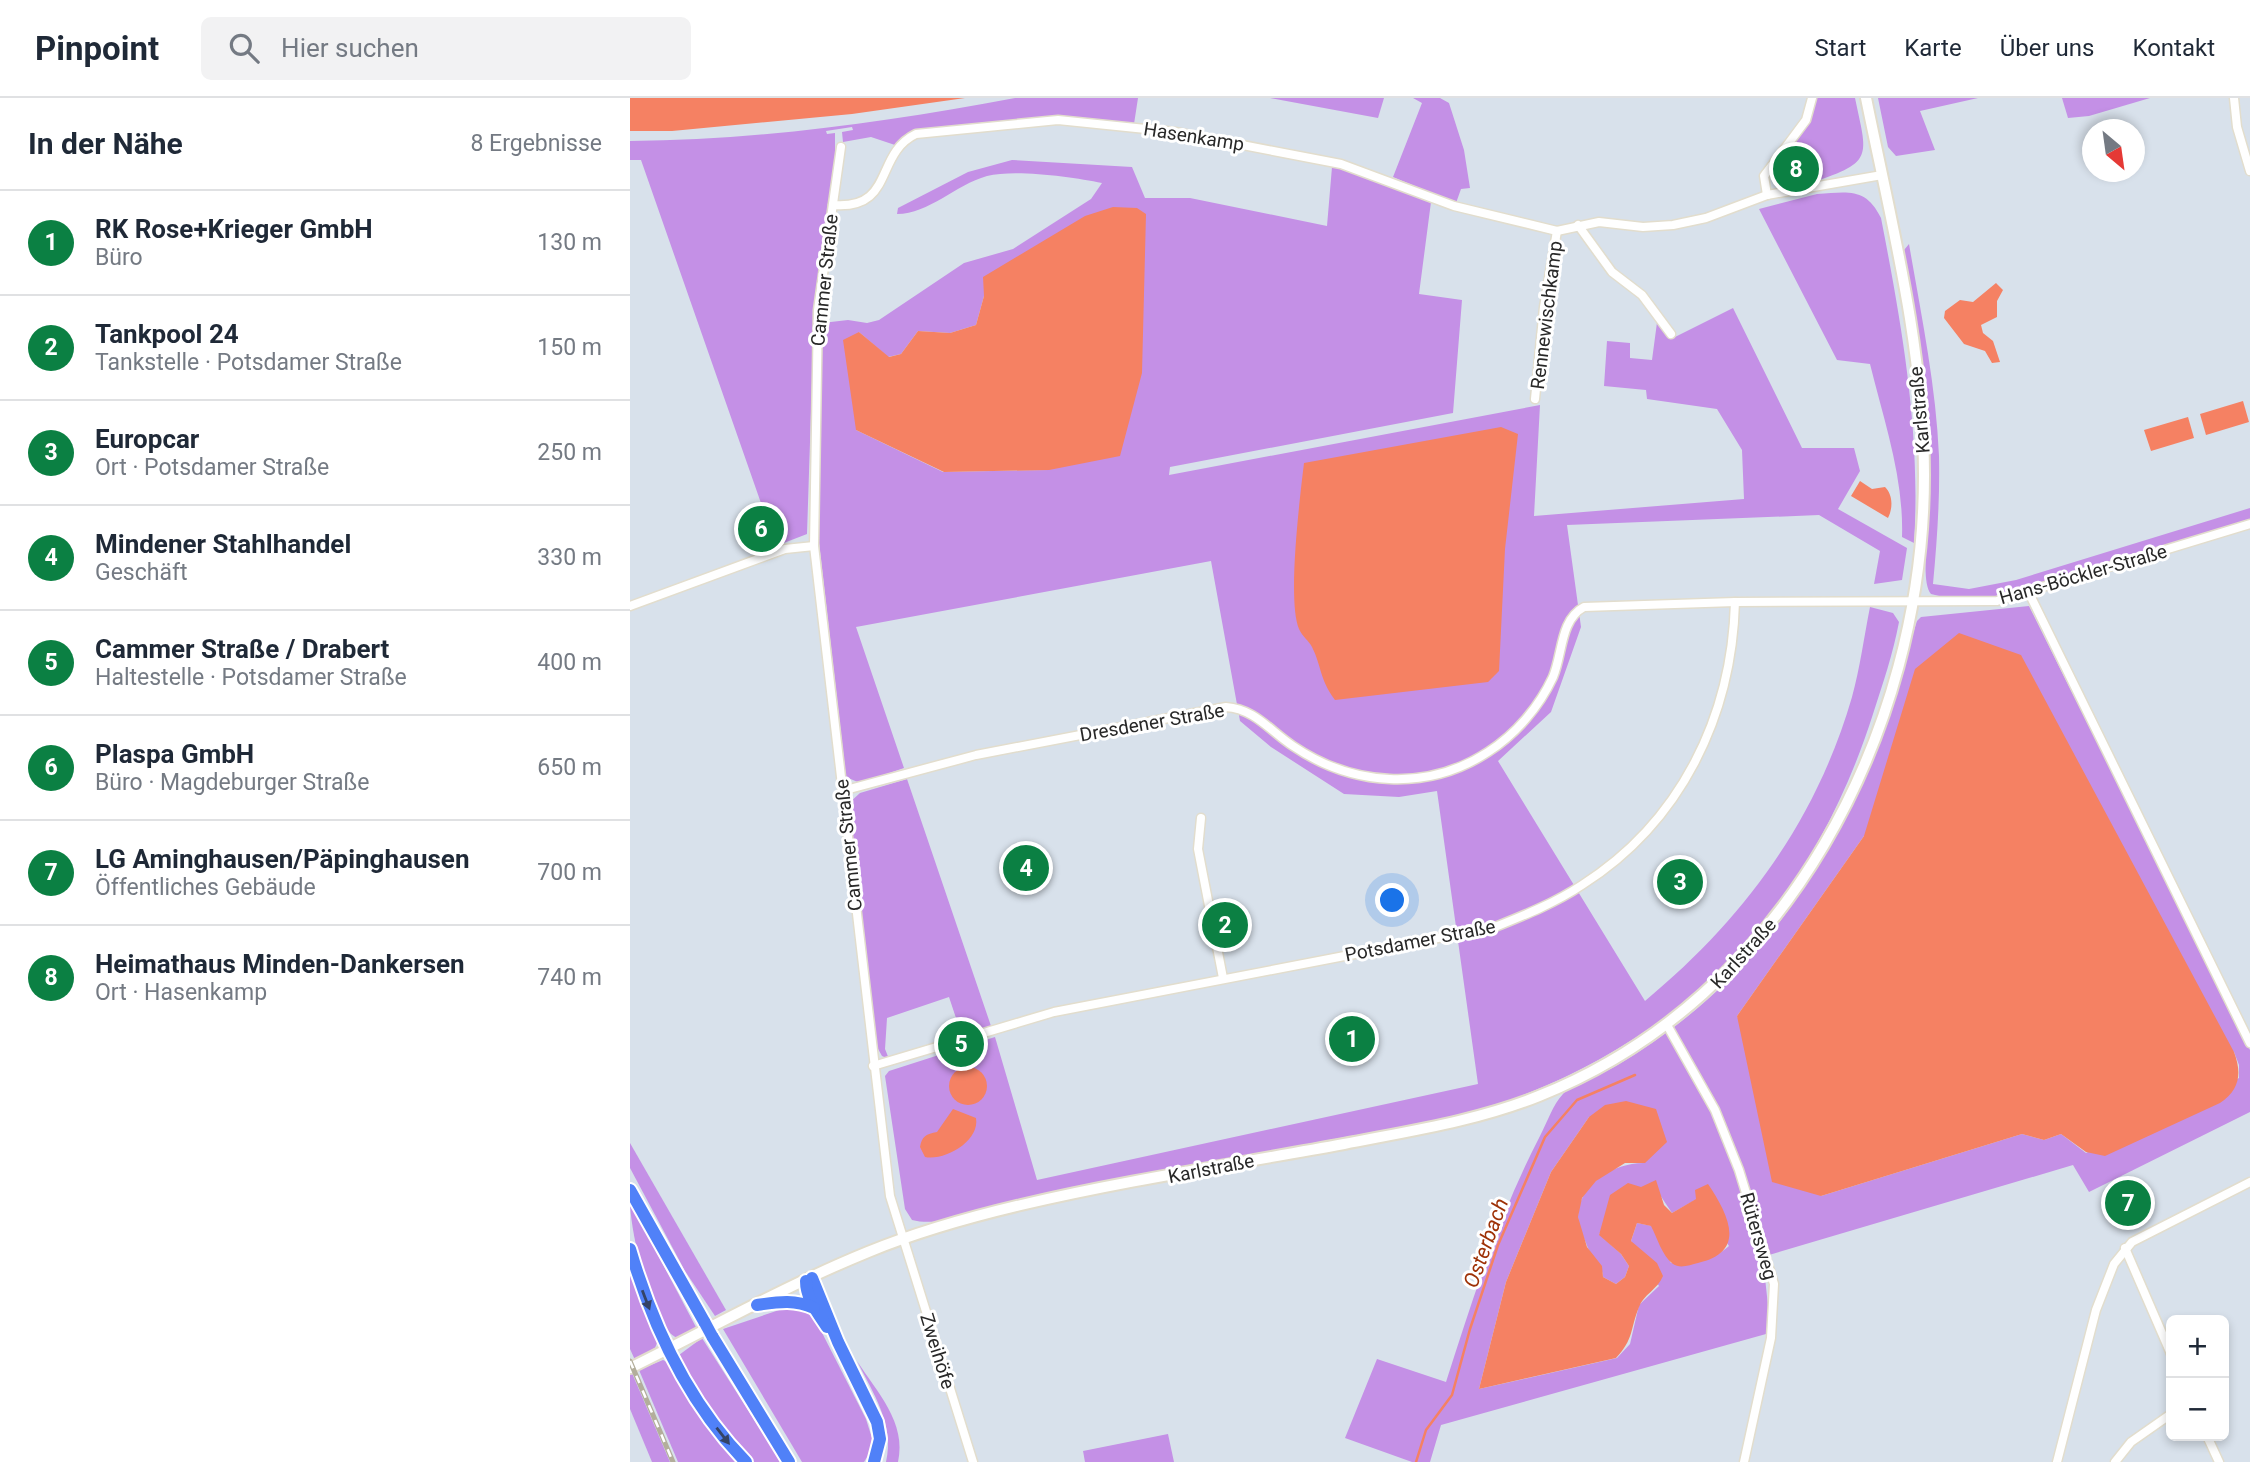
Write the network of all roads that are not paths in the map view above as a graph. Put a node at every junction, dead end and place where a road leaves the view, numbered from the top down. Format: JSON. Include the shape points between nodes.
{"nodes":[{"id":1,"x":1812,"y":98,"type":"edge"},
{"id":2,"x":1866,"y":98,"type":"edge"},
{"id":3,"x":2234,"y":98,"type":"edge"},
{"id":4,"x":841,"y":147,"type":"dead end"},
{"id":5,"x":2250,"y":171,"type":"edge"},
{"id":6,"x":1882,"y":175,"type":"junction"},
{"id":7,"x":1767,"y":195,"type":"junction"},
{"id":8,"x":833,"y":205,"type":"junction"},
{"id":9,"x":1578,"y":225,"type":"junction"},
{"id":10,"x":1557,"y":231,"type":"junction"},
{"id":11,"x":1671,"y":334,"type":"dead end"},
{"id":12,"x":1535,"y":399,"type":"dead end"},
{"id":13,"x":2250,"y":524,"type":"edge"},
{"id":14,"x":814,"y":546,"type":"junction"},
{"id":15,"x":2029,"y":593,"type":"junction"},
{"id":16,"x":1913,"y":600,"type":"junction"},
{"id":17,"x":1735,"y":601,"type":"junction"},
{"id":18,"x":630,"y":606,"type":"edge"},
{"id":19,"x":842,"y":791,"type":"junction"},
{"id":20,"x":1201,"y":818,"type":"dead end"},
{"id":21,"x":1223,"y":978,"type":"junction"},
{"id":22,"x":1667,"y":1025,"type":"junction"},
{"id":23,"x":2250,"y":1043,"type":"edge"},
{"id":24,"x":873,"y":1066,"type":"junction"},
{"id":25,"x":2250,"y":1182,"type":"edge"},
{"id":26,"x":630,"y":1190,"type":"edge"},
{"id":27,"x":903,"y":1240,"type":"junction"},
{"id":28,"x":2125,"y":1248,"type":"junction"},
{"id":29,"x":630,"y":1250,"type":"edge"},
{"id":30,"x":809,"y":1280,"type":"junction"},
{"id":31,"x":757,"y":1305,"type":"junction"},
{"id":32,"x":814,"y":1308,"type":"junction"},
{"id":33,"x":838,"y":1342,"type":"junction"},
{"id":34,"x":2166,"y":1342,"type":"edge"},
{"id":35,"x":669,"y":1349,"type":"junction"},
{"id":36,"x":630,"y":1368,"type":"edge"},
{"id":37,"x":2166,"y":1418,"type":"edge"},
{"id":38,"x":2209,"y":1441,"type":"edge"},
{"id":39,"x":777,"y":1443,"type":"junction"},
{"id":40,"x":746,"y":1462,"type":"edge"},
{"id":41,"x":789,"y":1462,"type":"edge"},
{"id":42,"x":794,"y":1462,"type":"edge"},
{"id":43,"x":874,"y":1462,"type":"edge"},
{"id":44,"x":973,"y":1462,"type":"edge"},
{"id":45,"x":1744,"y":1462,"type":"edge"},
{"id":46,"x":2057,"y":1462,"type":"edge"},
{"id":47,"x":2115,"y":1462,"type":"edge"},
{"id":48,"x":2219,"y":1462,"type":"edge"}],
"edges":[{"from":1,"to":7,"type":"street","via":[[1806,120],[1764,176]]},
{"from":2,"to":6,"type":"street","name":"Karlstraße"},
{"from":3,"to":5,"type":"street"},
{"from":4,"to":8,"type":"street","name":"Cammer Straße"},
{"from":6,"to":7,"type":"street","name":"Hasenkamp"},
{"from":6,"to":16,"type":"street","name":"Karlstraße","via":[[1922,425],[1923,489]]},
{"from":7,"to":9,"type":"street","name":"Hasenkamp","via":[[1673,225]]},
{"from":8,"to":10,"type":"street","name":"Hasenkamp","via":[[852,206],[869,199],[899,149],[916,134],[1069,121],[1175,132],[1341,164],[1454,206]]},
{"from":8,"to":14,"type":"street","name":"Cammer Straße","via":[[818,310]]},
{"from":9,"to":10,"type":"street","name":"Hasenkamp"},
{"from":9,"to":11,"type":"street","via":[[1612,272],[1642,295]]},
{"from":10,"to":12,"type":"street","name":"Rennewischkamp"},
{"from":13,"to":15,"type":"street","name":"Hans-Böckler-Straße"},
{"from":14,"to":18,"type":"street","via":[[785,549]]},
{"from":14,"to":19,"type":"street","name":"Cammer Straße"},
{"from":15,"to":16,"type":"street","name":"Hans-Böckler-Straße","via":[[1966,603]]},
{"from":15,"to":23,"type":"street"},
{"from":16,"to":17,"type":"street"},
{"from":16,"to":22,"type":"street","name":"Karlstraße","via":[[1880,722],[1822,849],[1795,893],[1739,962]]},
{"from":17,"to":19,"type":"street","name":"Dresdener Straße","via":[[1598,606],[1577,611],[1570,617],[1553,675],[1531,713],[1490,751],[1435,775],[1386,779],[1343,772],[1305,754],[1246,711],[1226,707],[976,755]]},
{"from":17,"to":21,"type":"street","name":"Potsdamer Straße","via":[[1727,679],[1702,749],[1662,812],[1602,871],[1558,899],[1495,927]]},
{"from":19,"to":24,"type":"street","name":"Cammer Straße"},
{"from":20,"to":21,"type":"street","via":[[1198,849]]},
{"from":21,"to":24,"type":"street","name":"Potsdamer Straße","via":[[1054,1012]]},
{"from":22,"to":27,"type":"street","name":"Karlstraße","via":[[1566,1084],[1481,1115],[1020,1205]]},
{"from":22,"to":45,"type":"street","name":"Rütersweg","via":[[1715,1110],[1774,1284],[1771,1338]]},
{"from":24,"to":27,"type":"street","name":"Cammer Straße","via":[[890,1196]]},
{"from":25,"to":28,"type":"street"},
{"from":26,"to":39,"type":"main road","bridge":true},
{"from":27,"to":30,"type":"street"},
{"from":27,"to":44,"type":"street","name":"Zweihöfe"},
{"from":28,"to":34,"type":"street"},
{"from":28,"to":46,"type":"street","via":[[2096,1310]]},
{"from":29,"to":35,"type":"main road","one_way":true,"via":[[652,1316]]},
{"from":30,"to":31,"type":"street"},
{"from":30,"to":32,"type":"main road","via":[[806,1289]]},
{"from":30,"to":33,"type":"main road"},
{"from":31,"to":32,"type":"main road","via":[[786,1301]]},
{"from":31,"to":35,"type":"street"},
{"from":32,"to":33,"type":"main road"},
{"from":33,"to":43,"type":"main road","via":[[877,1422],[880,1438]]},
{"from":35,"to":36,"type":"street"},
{"from":35,"to":40,"type":"main road","one_way":true,"via":[[702,1409]]},
{"from":37,"to":47,"type":"street","via":[[2131,1442]]},
{"from":38,"to":48,"type":"street"},
{"from":39,"to":41,"type":"main road"},
{"from":39,"to":42,"type":"main road"}]}
